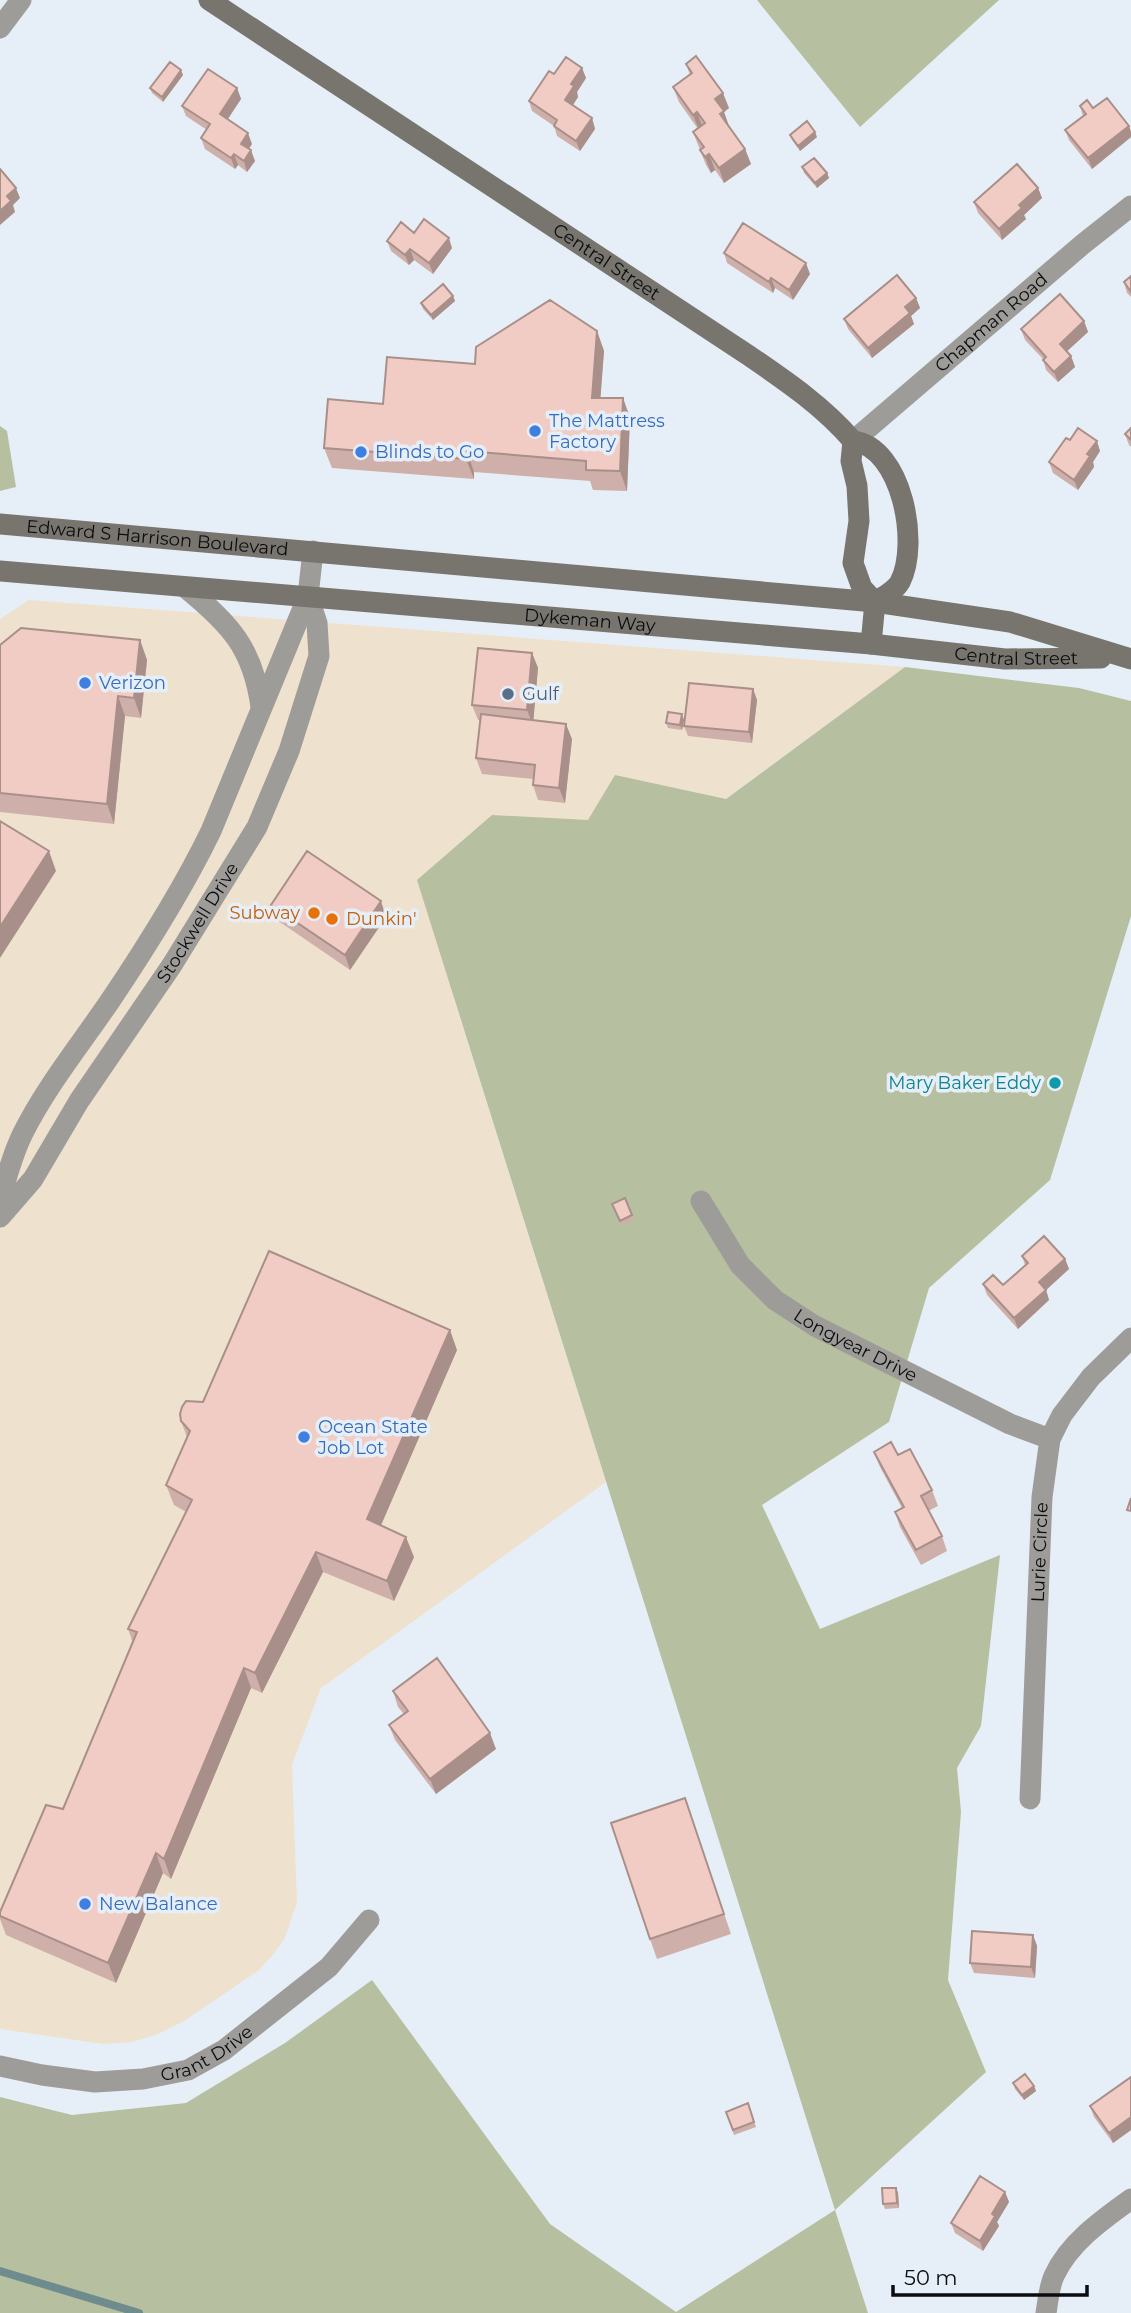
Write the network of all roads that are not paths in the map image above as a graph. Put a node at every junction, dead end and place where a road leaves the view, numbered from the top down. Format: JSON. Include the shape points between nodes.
{"nodes":[{"id":1,"x":21,"y":0,"type":"edge"},
{"id":2,"x":209,"y":0,"type":"edge"},
{"id":3,"x":0,"y":28,"type":"edge"},
{"id":4,"x":1131,"y":206,"type":"edge"},
{"id":5,"x":853,"y":441,"type":"junction"},
{"id":6,"x":0,"y":524,"type":"edge"},
{"id":7,"x":313,"y":551,"type":"junction"},
{"id":8,"x":0,"y":571,"type":"edge"},
{"id":9,"x":186,"y":588,"type":"junction"},
{"id":10,"x":308,"y":596,"type":"junction"},
{"id":11,"x":875,"y":602,"type":"junction"},
{"id":12,"x":871,"y":644,"type":"junction"},
{"id":13,"x":1126,"y":658,"type":"edge"},
{"id":14,"x":261,"y":707,"type":"junction"},
{"id":15,"x":701,"y":1200,"type":"dead end"},
{"id":16,"x":0,"y":1201,"type":"edge"},
{"id":17,"x":0,"y":1217,"type":"edge"},
{"id":18,"x":1131,"y":1338,"type":"edge"},
{"id":19,"x":1050,"y":1439,"type":"junction"},
{"id":20,"x":1030,"y":1799,"type":"dead end"},
{"id":21,"x":369,"y":1920,"type":"dead end"},
{"id":22,"x":0,"y":2066,"type":"edge"},
{"id":23,"x":1131,"y":2199,"type":"edge"},
{"id":24,"x":1046,"y":2313,"type":"edge"}],
"edges":[{"from":1,"to":3,"type":"street"},
{"from":2,"to":5,"type":"main road","name":"Central Street","via":[[788,382]]},
{"from":4,"to":5,"type":"street","name":"Chapman Road"},
{"from":5,"to":11,"type":"main road","via":[[859,521],[853,563],[862,589]]},
{"from":5,"to":11,"type":"main road","name":"Central Street","via":[[876,449],[885,460],[907,523],[902,579]]},
{"from":6,"to":7,"type":"main road","name":"Edward S Harrison Boulevard"},
{"from":7,"to":10,"type":"street","name":"Stockwell Drive"},
{"from":7,"to":11,"type":"main road"},
{"from":8,"to":9,"type":"main road"},
{"from":9,"to":10,"type":"main road"},
{"from":9,"to":14,"type":"street","via":[[242,643],[256,677]]},
{"from":10,"to":12,"type":"main road","name":"Dykeman Way"},
{"from":10,"to":14,"type":"street","name":"Stockwell Drive"},
{"from":10,"to":17,"type":"street","name":"Stockwell Drive","via":[[317,623],[319,656],[289,751],[257,827],[33,1178]]},
{"from":11,"to":12,"type":"main road"},
{"from":11,"to":13,"type":"main road","name":"Central Street","via":[[1010,622]]},
{"from":12,"to":13,"type":"main road","name":"Central Street","via":[[1005,659]]},
{"from":14,"to":16,"type":"street","name":"Stockwell Drive","via":[[193,867],[143,953],[22,1135]]},
{"from":15,"to":19,"type":"street","name":"Longyear Drive","via":[[740,1265],[785,1307],[1010,1424]]},
{"from":18,"to":19,"type":"street","name":"Lurie Circle","via":[[1091,1377]]},
{"from":19,"to":20,"type":"street","name":"Lurie Circle","via":[[1042,1497]]},
{"from":21,"to":22,"type":"street","name":"Grant Drive","via":[[329,1967],[224,2050],[188,2070],[95,2082]]},
{"from":23,"to":24,"type":"street","via":[[1101,2221],[1062,2261],[1053,2277]]}]}
